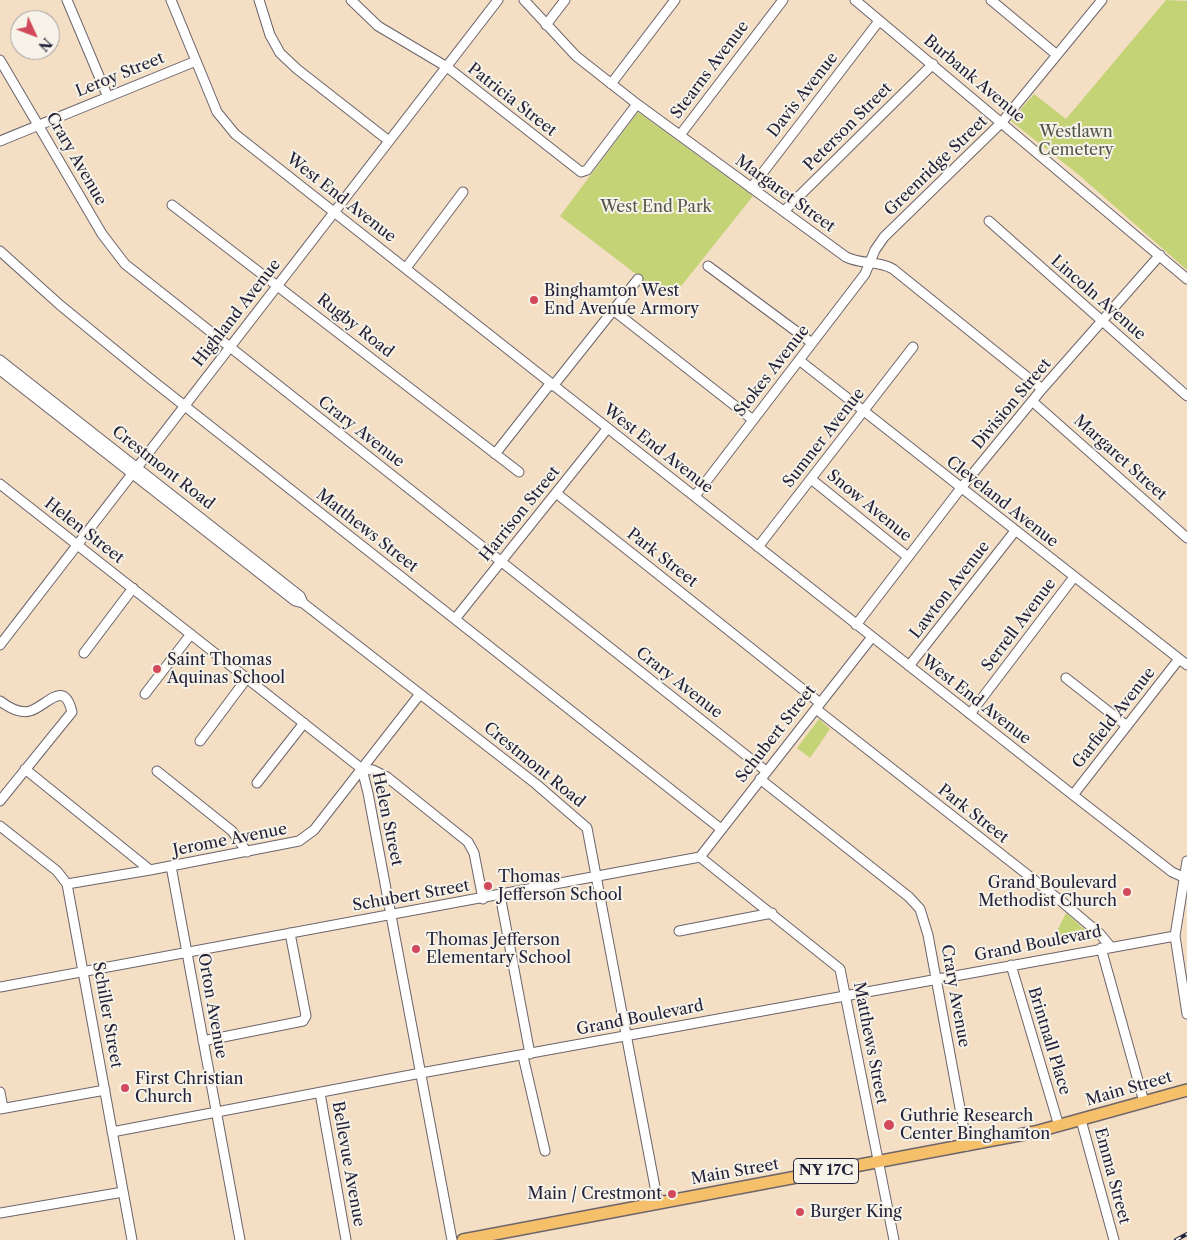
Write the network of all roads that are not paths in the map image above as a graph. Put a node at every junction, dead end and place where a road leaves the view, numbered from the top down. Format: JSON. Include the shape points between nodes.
{"nodes":[{"id":1,"x":67,"y":0,"type":"edge"},
{"id":2,"x":171,"y":0,"type":"edge"},
{"id":3,"x":259,"y":0,"type":"edge"},
{"id":4,"x":351,"y":0,"type":"edge"},
{"id":5,"x":498,"y":0,"type":"edge"},
{"id":6,"x":524,"y":0,"type":"edge"},
{"id":7,"x":565,"y":0,"type":"edge"},
{"id":8,"x":675,"y":0,"type":"edge"},
{"id":9,"x":783,"y":0,"type":"edge"},
{"id":10,"x":855,"y":0,"type":"edge"},
{"id":11,"x":991,"y":0,"type":"edge"},
{"id":12,"x":1102,"y":0,"type":"edge"},
{"id":13,"x":879,"y":22,"type":"junction"},
{"id":14,"x":546,"y":25,"type":"junction"},
{"id":15,"x":1057,"y":55,"type":"junction"},
{"id":16,"x":0,"y":60,"type":"edge"},
{"id":17,"x":196,"y":61,"type":"junction"},
{"id":18,"x":933,"y":64,"type":"junction"},
{"id":19,"x":447,"y":67,"type":"junction"},
{"id":20,"x":611,"y":84,"type":"junction"},
{"id":21,"x":107,"y":96,"type":"junction"},
{"id":22,"x":637,"y":104,"type":"junction"},
{"id":23,"x":1002,"y":122,"type":"junction"},
{"id":24,"x":38,"y":125,"type":"junction"},
{"id":25,"x":680,"y":135,"type":"junction"},
{"id":26,"x":0,"y":141,"type":"edge"},
{"id":27,"x":389,"y":141,"type":"junction"},
{"id":28,"x":751,"y":188,"type":"junction"},
{"id":29,"x":463,"y":192,"type":"dead end"},
{"id":30,"x":172,"y":205,"type":"dead end"},
{"id":31,"x":784,"y":211,"type":"junction"},
{"id":32,"x":334,"y":212,"type":"junction"},
{"id":33,"x":989,"y":222,"type":"dead end"},
{"id":34,"x":0,"y":251,"type":"edge"},
{"id":35,"x":1160,"y":254,"type":"junction"},
{"id":36,"x":870,"y":262,"type":"junction"},
{"id":37,"x":708,"y":266,"type":"dead end"},
{"id":38,"x":406,"y":268,"type":"junction"},
{"id":39,"x":638,"y":279,"type":"dead end"},
{"id":40,"x":1187,"y":279,"type":"edge"},
{"id":41,"x":277,"y":286,"type":"junction"},
{"id":42,"x":613,"y":310,"type":"junction"},
{"id":43,"x":1103,"y":322,"type":"junction"},
{"id":44,"x":812,"y":343,"type":"junction"},
{"id":45,"x":913,"y":347,"type":"dead end"},
{"id":46,"x":229,"y":348,"type":"junction"},
{"id":47,"x":0,"y":360,"type":"edge"},
{"id":48,"x":799,"y":360,"type":"junction"},
{"id":49,"x":0,"y":370,"type":"edge"},
{"id":50,"x":552,"y":385,"type":"junction"},
{"id":51,"x":1042,"y":389,"type":"junction"},
{"id":52,"x":1187,"y":396,"type":"edge"},
{"id":53,"x":1032,"y":401,"type":"junction"},
{"id":54,"x":52,"y":406,"type":"junction"},
{"id":55,"x":184,"y":406,"type":"junction"},
{"id":56,"x":863,"y":412,"type":"junction"},
{"id":57,"x":753,"y":420,"type":"junction"},
{"id":58,"x":607,"y":429,"type":"junction"},
{"id":59,"x":495,"y":454,"type":"junction"},
{"id":60,"x":135,"y":470,"type":"junction"},
{"id":61,"x":519,"y":472,"type":"dead end"},
{"id":62,"x":811,"y":479,"type":"junction"},
{"id":63,"x":0,"y":484,"type":"edge"},
{"id":64,"x":962,"y":488,"type":"junction"},
{"id":65,"x":556,"y":493,"type":"junction"},
{"id":66,"x":695,"y":496,"type":"junction"},
{"id":67,"x":1015,"y":531,"type":"junction"},
{"id":68,"x":1187,"y":538,"type":"edge"},
{"id":69,"x":78,"y":545,"type":"junction"},
{"id":70,"x":758,"y":547,"type":"junction"},
{"id":71,"x":908,"y":557,"type":"junction"},
{"id":72,"x":501,"y":562,"type":"junction"},
{"id":73,"x":1074,"y":577,"type":"junction"},
{"id":74,"x":133,"y":588,"type":"junction"},
{"id":75,"x":455,"y":619,"type":"junction"},
{"id":76,"x":856,"y":625,"type":"junction"},
{"id":77,"x":192,"y":634,"type":"junction"},
{"id":78,"x":872,"y":637,"type":"junction"},
{"id":79,"x":0,"y":645,"type":"edge"},
{"id":80,"x":84,"y":653,"type":"dead end"},
{"id":81,"x":1179,"y":659,"type":"junction"},
{"id":82,"x":1187,"y":665,"type":"edge"},
{"id":83,"x":910,"y":666,"type":"junction"},
{"id":84,"x":247,"y":678,"type":"junction"},
{"id":85,"x":1066,"y":678,"type":"dead end"},
{"id":86,"x":145,"y":694,"type":"dead end"},
{"id":87,"x":420,"y":694,"type":"junction"},
{"id":88,"x":0,"y":701,"type":"edge"},
{"id":89,"x":818,"y":706,"type":"junction"},
{"id":90,"x":970,"y":714,"type":"junction"},
{"id":91,"x":304,"y":723,"type":"junction"},
{"id":92,"x":1127,"y":726,"type":"junction"},
{"id":93,"x":200,"y":742,"type":"dead end"},
{"id":94,"x":362,"y":769,"type":"junction"},
{"id":95,"x":25,"y":770,"type":"junction"},
{"id":96,"x":157,"y":771,"type":"dead end"},
{"id":97,"x":766,"y":771,"type":"junction"},
{"id":98,"x":760,"y":779,"type":"junction"},
{"id":99,"x":257,"y":784,"type":"dead end"},
{"id":100,"x":1073,"y":795,"type":"junction"},
{"id":101,"x":0,"y":801,"type":"edge"},
{"id":102,"x":0,"y":826,"type":"edge"},
{"id":103,"x":721,"y":829,"type":"junction"},
{"id":104,"x":247,"y":852,"type":"junction"},
{"id":105,"x":700,"y":857,"type":"junction"},
{"id":106,"x":1187,"y":861,"type":"edge"},
{"id":107,"x":171,"y":866,"type":"junction"},
{"id":108,"x":150,"y":870,"type":"junction"},
{"id":109,"x":597,"y":876,"type":"junction"},
{"id":110,"x":1183,"y":878,"type":"junction"},
{"id":111,"x":67,"y":884,"type":"junction"},
{"id":112,"x":500,"y":895,"type":"junction"},
{"id":113,"x":483,"y":898,"type":"junction"},
{"id":114,"x":772,"y":913,"type":"junction"},
{"id":115,"x":392,"y":916,"type":"junction"},
{"id":116,"x":679,"y":931,"type":"dead end"},
{"id":117,"x":290,"y":933,"type":"junction"},
{"id":118,"x":1174,"y":936,"type":"junction"},
{"id":119,"x":1105,"y":947,"type":"junction"},
{"id":120,"x":187,"y":951,"type":"junction"},
{"id":121,"x":1010,"y":965,"type":"junction"},
{"id":122,"x":84,"y":971,"type":"junction"},
{"id":123,"x":935,"y":979,"type":"junction"},
{"id":124,"x":0,"y":987,"type":"edge"},
{"id":125,"x":846,"y":995,"type":"junction"},
{"id":126,"x":1187,"y":1014,"type":"edge"},
{"id":127,"x":626,"y":1036,"type":"junction"},
{"id":128,"x":203,"y":1041,"type":"junction"},
{"id":129,"x":527,"y":1055,"type":"junction"},
{"id":130,"x":421,"y":1073,"type":"junction"},
{"id":131,"x":105,"y":1090,"type":"junction"},
{"id":132,"x":1187,"y":1090,"type":"edge"},
{"id":133,"x":0,"y":1092,"type":"edge"},
{"id":134,"x":320,"y":1093,"type":"junction"},
{"id":135,"x":1144,"y":1102,"type":"junction"},
{"id":136,"x":2,"y":1108,"type":"edge"},
{"id":137,"x":216,"y":1112,"type":"junction"},
{"id":138,"x":1081,"y":1120,"type":"junction"},
{"id":139,"x":1059,"y":1126,"type":"junction"},
{"id":140,"x":112,"y":1132,"type":"junction"},
{"id":141,"x":967,"y":1146,"type":"junction"},
{"id":142,"x":545,"y":1152,"type":"dead end"},
{"id":143,"x":878,"y":1162,"type":"junction"},
{"id":144,"x":123,"y":1192,"type":"junction"},
{"id":145,"x":658,"y":1203,"type":"junction"},
{"id":146,"x":0,"y":1213,"type":"edge"},
{"id":147,"x":132,"y":1240,"type":"edge"},
{"id":148,"x":240,"y":1240,"type":"edge"},
{"id":149,"x":346,"y":1240,"type":"edge"},
{"id":150,"x":452,"y":1240,"type":"edge"},
{"id":151,"x":463,"y":1240,"type":"edge"},
{"id":152,"x":894,"y":1240,"type":"edge"},
{"id":153,"x":1114,"y":1240,"type":"edge"}],
"edges":[{"from":1,"to":21,"type":"street"},
{"from":2,"to":17,"type":"street","name":"West End Avenue"},
{"from":3,"to":27,"type":"street","via":[[270,35],[280,53]]},
{"from":4,"to":19,"type":"street","name":"Patricia Street","via":[[378,26]]},
{"from":5,"to":19,"type":"street","name":"Highland Avenue"},
{"from":6,"to":14,"type":"street","name":"Margaret Street"},
{"from":7,"to":14,"type":"street"},
{"from":8,"to":20,"type":"street"},
{"from":9,"to":25,"type":"street","name":"Stearns Avenue"},
{"from":10,"to":13,"type":"street","name":"Burbank Avenue"},
{"from":11,"to":15,"type":"street"},
{"from":12,"to":15,"type":"street","name":"Greenridge Street"},
{"from":13,"to":18,"type":"street","name":"Burbank Avenue"},
{"from":13,"to":28,"type":"street","name":"Davis Avenue"},
{"from":14,"to":20,"type":"street","name":"Margaret Street","via":[[569,50]]},
{"from":15,"to":23,"type":"street","name":"Greenridge Street"},
{"from":16,"to":24,"type":"street","name":"Crary Avenue"},
{"from":17,"to":21,"type":"street","name":"Leroy Street"},
{"from":17,"to":32,"type":"street","name":"West End Avenue","via":[[217,112],[226,125]]},
{"from":18,"to":23,"type":"street","name":"Burbank Avenue"},
{"from":18,"to":31,"type":"street","name":"Peterson Street"},
{"from":19,"to":22,"type":"street","name":"Patricia Street","via":[[581,172],[587,170]]},
{"from":19,"to":27,"type":"street","name":"Highland Avenue"},
{"from":20,"to":22,"type":"street","name":"Margaret Street"},
{"from":21,"to":24,"type":"street","name":"Leroy Street"},
{"from":22,"to":25,"type":"street","name":"Margaret Street"},
{"from":23,"to":35,"type":"street","name":"Burbank Avenue"},
{"from":23,"to":36,"type":"street","name":"Greenridge Street","via":[[884,237]]},
{"from":24,"to":26,"type":"street","name":"Leroy Street"},
{"from":24,"to":46,"type":"street","name":"Crary Avenue","via":[[112,249],[133,271]]},
{"from":25,"to":28,"type":"street","name":"Margaret Street"},
{"from":27,"to":32,"type":"street","name":"Highland Avenue"},
{"from":28,"to":31,"type":"street","name":"Margaret Street"},
{"from":29,"to":38,"type":"street"},
{"from":30,"to":41,"type":"street","name":"Rugby Road"},
{"from":31,"to":36,"type":"street","name":"Margaret Street","via":[[846,257],[856,262]]},
{"from":32,"to":38,"type":"street","name":"West End Avenue"},
{"from":32,"to":41,"type":"street","name":"Highland Avenue"},
{"from":33,"to":43,"type":"street","name":"Lincoln Avenue"},
{"from":34,"to":55,"type":"street","name":"Matthews Street","via":[[60,305]]},
{"from":35,"to":40,"type":"street","name":"Burbank Avenue"},
{"from":35,"to":43,"type":"street","name":"Division Street"},
{"from":36,"to":44,"type":"street","name":"Stokes Avenue","via":[[865,274]]},
{"from":36,"to":51,"type":"street","name":"Margaret Street","via":[[885,264],[892,269]]},
{"from":37,"to":44,"type":"street"},
{"from":38,"to":50,"type":"street","name":"West End Avenue"},
{"from":39,"to":42,"type":"street"},
{"from":41,"to":46,"type":"street","name":"Highland Avenue"},
{"from":41,"to":59,"type":"street","name":"Rugby Road"},
{"from":42,"to":50,"type":"street"},
{"from":42,"to":57,"type":"street"},
{"from":43,"to":51,"type":"street","name":"Division Street"},
{"from":43,"to":52,"type":"street","name":"Lincoln Avenue"},
{"from":44,"to":48,"type":"street","name":"Stokes Avenue"},
{"from":45,"to":56,"type":"street","name":"Sumner Avenue"},
{"from":46,"to":55,"type":"street","name":"Highland Avenue"},
{"from":46,"to":72,"type":"street","name":"Crary Avenue"},
{"from":47,"to":54,"type":"street","name":"Crestmont Road"},
{"from":48,"to":56,"type":"street","name":"Cleveland Avenue"},
{"from":48,"to":57,"type":"street","name":"Stokes Avenue"},
{"from":49,"to":54,"type":"street","name":"Crestmont Road"},
{"from":50,"to":58,"type":"street","name":"West End Avenue"},
{"from":50,"to":59,"type":"street"},
{"from":51,"to":53,"type":"street","name":"Division Street"},
{"from":53,"to":64,"type":"street","name":"Division Street"},
{"from":53,"to":68,"type":"street","name":"Margaret Street"},
{"from":54,"to":60,"type":"street","name":"Crestmont Road"},
{"from":55,"to":60,"type":"street","name":"Highland Avenue"},
{"from":55,"to":75,"type":"street","name":"Matthews Street"},
{"from":56,"to":62,"type":"street","name":"Sumner Avenue"},
{"from":56,"to":64,"type":"street","name":"Cleveland Avenue"},
{"from":57,"to":66,"type":"street","name":"Stokes Avenue"},
{"from":58,"to":65,"type":"street","name":"Harrison Street"},
{"from":58,"to":66,"type":"street","name":"West End Avenue"},
{"from":59,"to":61,"type":"street","name":"Rugby Road"},
{"from":60,"to":69,"type":"street","name":"Highland Avenue"},
{"from":60,"to":87,"type":"street","name":"Crestmont Road","via":[[300,596],[304,603]]},
{"from":62,"to":70,"type":"street","name":"Sumner Avenue"},
{"from":62,"to":71,"type":"street","name":"Snow Avenue"},
{"from":63,"to":69,"type":"street","name":"Helen Street"},
{"from":64,"to":67,"type":"street","name":"Cleveland Avenue"},
{"from":64,"to":71,"type":"street","name":"Division Street"},
{"from":65,"to":72,"type":"street","name":"Harrison Street"},
{"from":65,"to":89,"type":"street","name":"Park Street"},
{"from":66,"to":70,"type":"street","name":"West End Avenue"},
{"from":67,"to":73,"type":"street","name":"Cleveland Avenue"},
{"from":67,"to":83,"type":"street","name":"Lawton Avenue"},
{"from":69,"to":74,"type":"street","name":"Helen Street"},
{"from":69,"to":79,"type":"street","name":"Highland Avenue"},
{"from":70,"to":76,"type":"street","name":"West End Avenue"},
{"from":71,"to":76,"type":"street","name":"Division Street"},
{"from":72,"to":75,"type":"street","name":"Harrison Street"},
{"from":72,"to":97,"type":"street","name":"Crary Avenue"},
{"from":73,"to":81,"type":"street","name":"Cleveland Avenue"},
{"from":73,"to":90,"type":"street","name":"Serrell Avenue"},
{"from":74,"to":77,"type":"street","name":"Helen Street"},
{"from":74,"to":80,"type":"street"},
{"from":75,"to":103,"type":"street","name":"Matthews Street"},
{"from":76,"to":78,"type":"street","name":"West End Avenue"},
{"from":77,"to":84,"type":"street","name":"Helen Street"},
{"from":77,"to":86,"type":"street"},
{"from":78,"to":83,"type":"street","name":"West End Avenue"},
{"from":78,"to":89,"type":"street","name":"Schubert Street"},
{"from":81,"to":82,"type":"street","name":"Cleveland Avenue"},
{"from":81,"to":92,"type":"street","name":"Garfield Avenue"},
{"from":83,"to":90,"type":"street","name":"West End Avenue"},
{"from":84,"to":91,"type":"street","name":"Helen Street"},
{"from":84,"to":93,"type":"street"},
{"from":85,"to":92,"type":"street"},
{"from":87,"to":94,"type":"street","name":"Jerome Avenue"},
{"from":87,"to":109,"type":"street","name":"Crestmont Road","via":[[587,828]]},
{"from":88,"to":95,"type":"street","via":[[23,712],[53,696],[65,697],[70,702],[72,712]]},
{"from":89,"to":97,"type":"street","name":"Schubert Street"},
{"from":89,"to":119,"type":"street","name":"Park Street","via":[[1061,901],[1100,934]]},
{"from":90,"to":100,"type":"street","name":"West End Avenue"},
{"from":91,"to":94,"type":"street","name":"Helen Street"},
{"from":91,"to":99,"type":"street"},
{"from":92,"to":100,"type":"street","name":"Garfield Avenue"},
{"from":94,"to":104,"type":"street","name":"Jerome Avenue","via":[[305,838],[292,844]]},
{"from":94,"to":113,"type":"street","via":[[388,777],[468,842],[474,853]]},
{"from":94,"to":115,"type":"street","name":"Helen Street"},
{"from":95,"to":101,"type":"street"},
{"from":95,"to":108,"type":"street"},
{"from":96,"to":104,"type":"street","via":[[232,831]]},
{"from":97,"to":98,"type":"street","name":"Schubert Street"},
{"from":98,"to":103,"type":"street","name":"Schubert Street"},
{"from":98,"to":123,"type":"street","name":"Crary Avenue","via":[[916,904],[923,914]]},
{"from":100,"to":110,"type":"street","name":"West End Avenue"},
{"from":102,"to":111,"type":"street","via":[[57,871]]},
{"from":103,"to":105,"type":"street","name":"Schubert Street"},
{"from":104,"to":107,"type":"street","name":"Jerome Avenue"},
{"from":105,"to":109,"type":"street","name":"Schubert Street"},
{"from":105,"to":114,"type":"street","name":"Matthews Street"},
{"from":106,"to":110,"type":"street"},
{"from":107,"to":108,"type":"street","name":"Jerome Avenue"},
{"from":107,"to":120,"type":"street","name":"Orton Avenue"},
{"from":108,"to":111,"type":"street","name":"Jerome Avenue"},
{"from":109,"to":112,"type":"street","name":"Schubert Street"},
{"from":109,"to":127,"type":"street","name":"Crestmont Road"},
{"from":110,"to":118,"type":"street"},
{"from":111,"to":122,"type":"street","name":"Schiller Street"},
{"from":112,"to":113,"type":"street","name":"Schubert Street"},
{"from":112,"to":129,"type":"street"},
{"from":113,"to":115,"type":"street","name":"Schubert Street"},
{"from":114,"to":116,"type":"street"},
{"from":114,"to":125,"type":"street","name":"Matthews Street","via":[[837,965]]},
{"from":115,"to":117,"type":"street","name":"Schubert Street"},
{"from":115,"to":130,"type":"street","name":"Helen Street"},
{"from":117,"to":120,"type":"street","name":"Schubert Street"},
{"from":117,"to":128,"type":"street","via":[[306,1016],[303,1021]]},
{"from":118,"to":119,"type":"street","name":"Grand Boulevard"},
{"from":118,"to":126,"type":"street"},
{"from":119,"to":121,"type":"street","name":"Grand Boulevard"},
{"from":119,"to":135,"type":"street","name":"Park Street"},
{"from":120,"to":122,"type":"street","name":"Schubert Street"},
{"from":120,"to":128,"type":"street","name":"Orton Avenue"},
{"from":121,"to":123,"type":"street","name":"Grand Boulevard"},
{"from":121,"to":139,"type":"street","name":"Brintnall Place"},
{"from":122,"to":124,"type":"street","name":"Schubert Street"},
{"from":122,"to":131,"type":"street","name":"Schiller Street"},
{"from":123,"to":125,"type":"street","name":"Grand Boulevard"},
{"from":123,"to":141,"type":"street","name":"Crary Avenue"},
{"from":125,"to":127,"type":"street","name":"Grand Boulevard"},
{"from":125,"to":143,"type":"street","name":"Matthews Street"},
{"from":127,"to":129,"type":"street","name":"Grand Boulevard"},
{"from":127,"to":145,"type":"street","name":"Crestmont Road"},
{"from":128,"to":137,"type":"street","name":"Orton Avenue"},
{"from":129,"to":130,"type":"street","name":"Grand Boulevard"},
{"from":129,"to":142,"type":"street"},
{"from":130,"to":134,"type":"street","name":"Grand Boulevard"},
{"from":130,"to":150,"type":"street","name":"Helen Street"},
{"from":131,"to":136,"type":"street"},
{"from":131,"to":140,"type":"street","name":"Schiller Street"},
{"from":132,"to":135,"type":"main road","name":"Main Street","number":"NY 17C"},
{"from":133,"to":136,"type":"street"},
{"from":134,"to":137,"type":"street","name":"Grand Boulevard"},
{"from":134,"to":149,"type":"street","name":"Bellevue Avenue"},
{"from":135,"to":138,"type":"main road","name":"Main Street","number":"NY 17C"},
{"from":137,"to":140,"type":"street","name":"Grand Boulevard"},
{"from":137,"to":148,"type":"street","name":"Orton Avenue"},
{"from":138,"to":139,"type":"main road","name":"Main Street","number":"NY 17C"},
{"from":138,"to":153,"type":"street","name":"Emma Street"},
{"from":139,"to":141,"type":"main road","name":"Main Street","number":"NY 17C"},
{"from":140,"to":144,"type":"street","name":"Schiller Street"},
{"from":141,"to":143,"type":"main road","name":"Main Street","number":"NY 17C"},
{"from":143,"to":145,"type":"main road","name":"Main Street","number":"NY 17C"},
{"from":143,"to":152,"type":"street","name":"Matthews Street"},
{"from":144,"to":146,"type":"street"},
{"from":144,"to":147,"type":"street","name":"Schiller Street"},
{"from":145,"to":151,"type":"main road","name":"Main Street","number":"NY 17C"}]}
